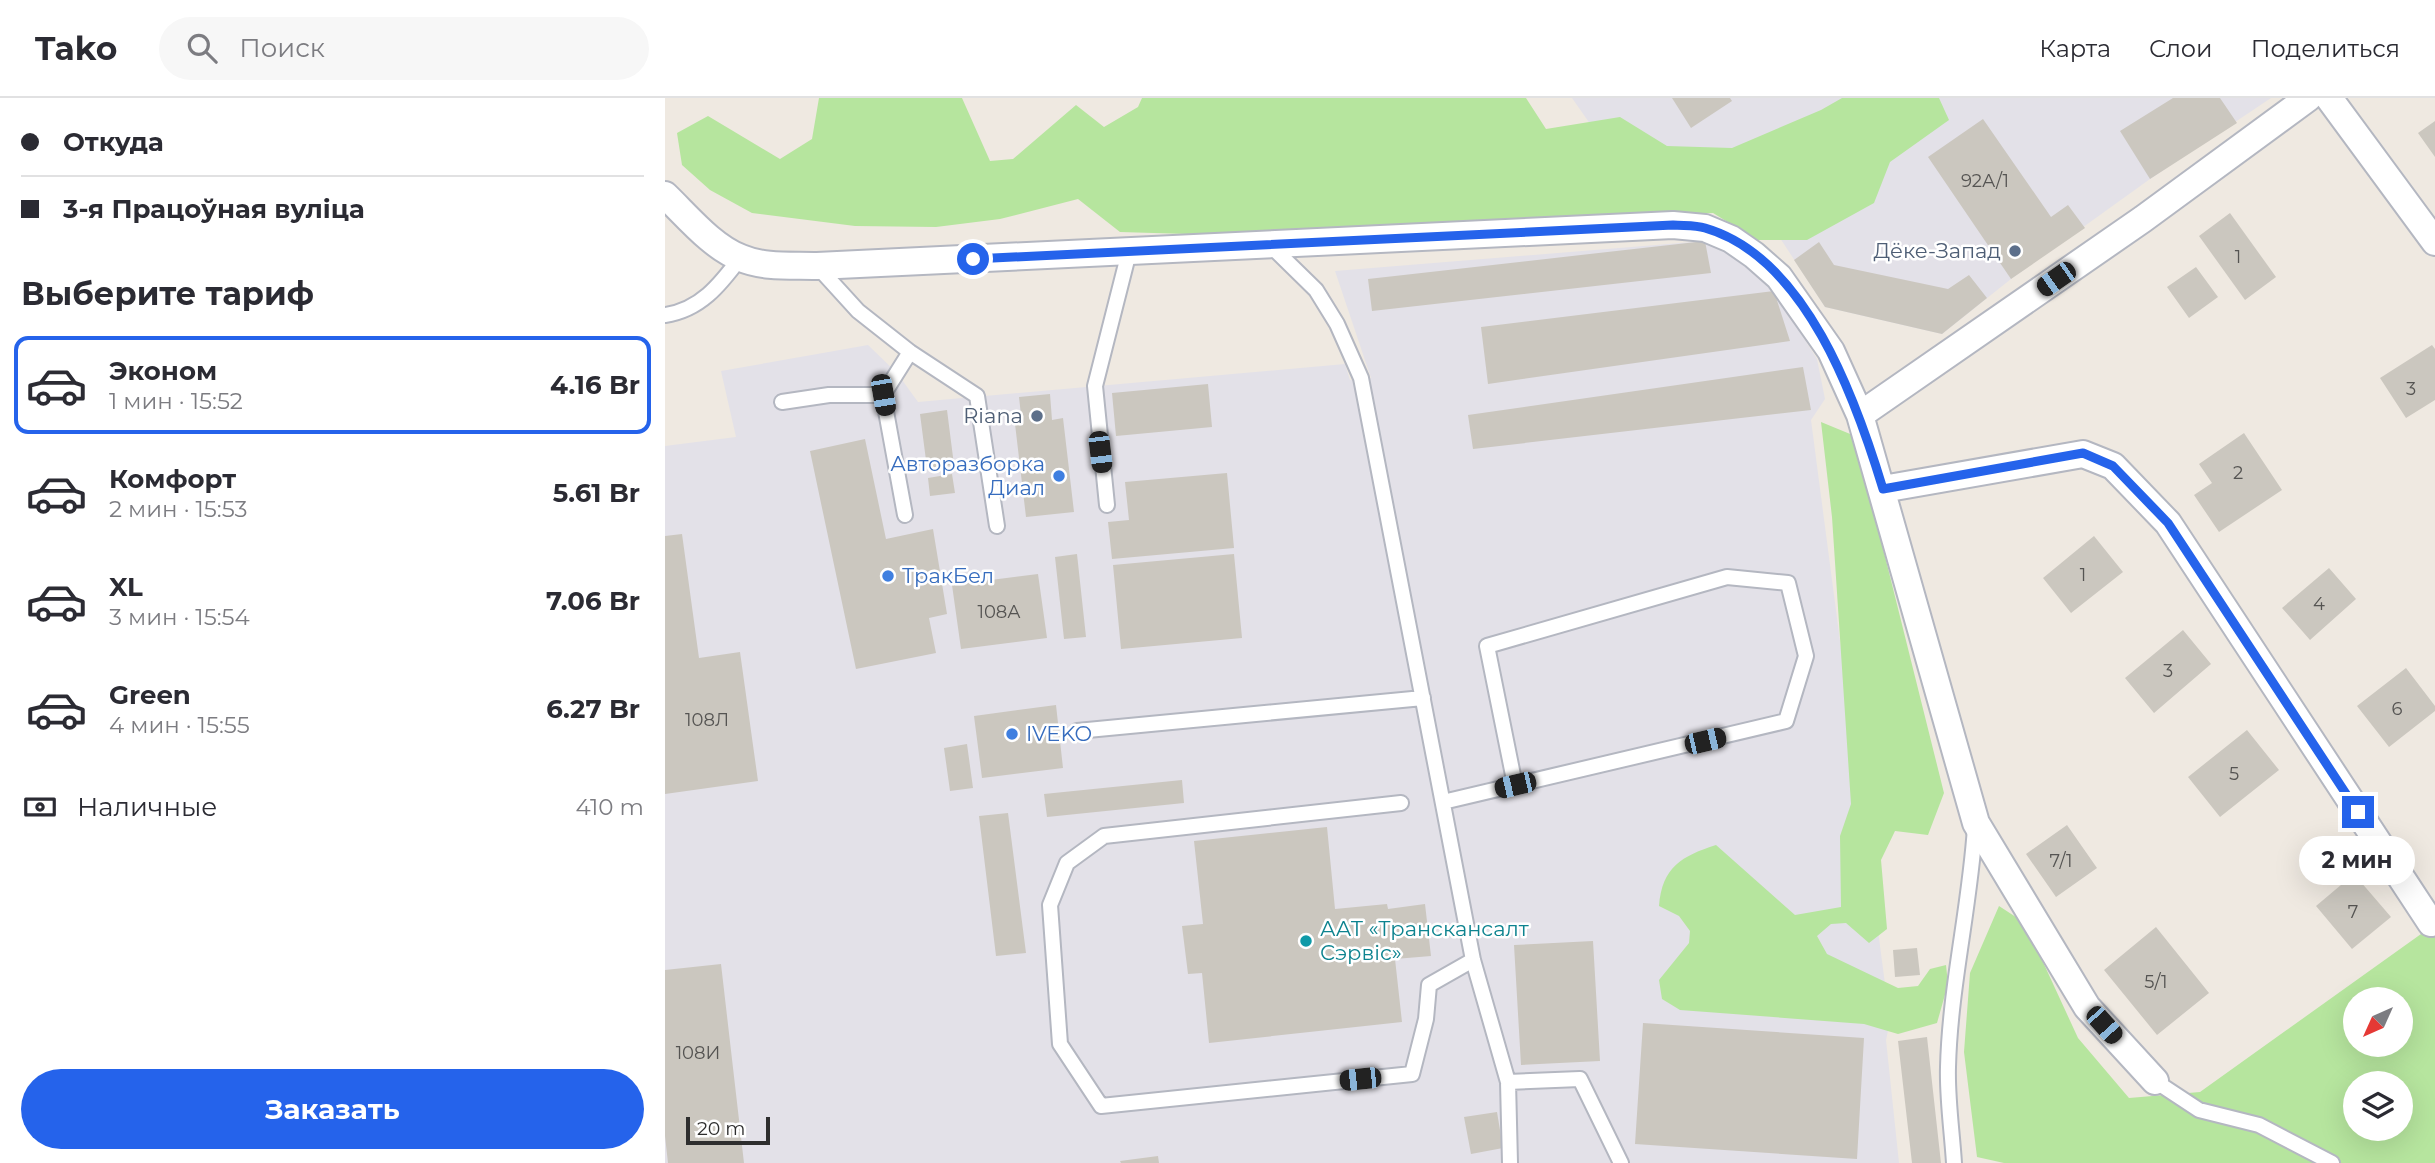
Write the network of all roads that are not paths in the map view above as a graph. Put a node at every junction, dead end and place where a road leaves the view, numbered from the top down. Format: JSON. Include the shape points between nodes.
{"nodes":[{"id":1,"x":2308,"y":98,"type":"edge"},
{"id":2,"x":2329,"y":98,"type":"edge"},
{"id":3,"x":665,"y":195,"type":"edge"},
{"id":4,"x":2435,"y":242,"type":"edge"},
{"id":5,"x":1269,"y":245,"type":"junction"},
{"id":6,"x":1129,"y":252,"type":"junction"},
{"id":7,"x":740,"y":258,"type":"junction"},
{"id":8,"x":817,"y":266,"type":"junction"},
{"id":9,"x":665,"y":315,"type":"edge"},
{"id":10,"x":910,"y":352,"type":"junction"},
{"id":11,"x":883,"y":395,"type":"junction"},
{"id":12,"x":782,"y":402,"type":"dead end"},
{"id":13,"x":1860,"y":415,"type":"junction"},
{"id":14,"x":1883,"y":489,"type":"junction"},
{"id":15,"x":1107,"y":505,"type":"dead end"},
{"id":16,"x":905,"y":515,"type":"dead end"},
{"id":17,"x":997,"y":526,"type":"dead end"},
{"id":18,"x":1423,"y":698,"type":"junction"},
{"id":19,"x":1077,"y":731,"type":"dead end"},
{"id":20,"x":1515,"y":785,"type":"junction"},
{"id":21,"x":1443,"y":802,"type":"junction"},
{"id":22,"x":1401,"y":803,"type":"dead end"},
{"id":23,"x":1976,"y":823,"type":"junction"},
{"id":24,"x":2431,"y":923,"type":"dead end"},
{"id":25,"x":1473,"y":960,"type":"junction"},
{"id":26,"x":2155,"y":1081,"type":"joint"},
{"id":27,"x":1508,"y":1083,"type":"junction"},
{"id":28,"x":1510,"y":1163,"type":"edge"},
{"id":29,"x":1621,"y":1163,"type":"edge"},
{"id":30,"x":1954,"y":1163,"type":"edge"},
{"id":31,"x":2332,"y":1163,"type":"edge"}],
"edges":[{"from":1,"to":13,"type":"street"},
{"from":2,"to":4,"type":"street"},
{"from":3,"to":7,"type":"street"},
{"from":5,"to":6,"type":"street"},
{"from":5,"to":13,"type":"street","via":[[1673,225],[1705,228],[1731,239],[1779,277],[1831,351]]},
{"from":5,"to":18,"type":"lane","via":[[1315,290],[1337,324],[1361,377]]},
{"from":6,"to":8,"type":"street"},
{"from":6,"to":15,"type":"lane","via":[[1095,386]]},
{"from":7,"to":8,"type":"street"},
{"from":7,"to":9,"type":"lane","via":[[707,297]]},
{"from":8,"to":10,"type":"lane","via":[[858,311]]},
{"from":10,"to":11,"type":"lane"},
{"from":10,"to":17,"type":"lane","via":[[978,396]]},
{"from":11,"to":12,"type":"lane","via":[[829,395]]},
{"from":11,"to":16,"type":"lane"},
{"from":13,"to":14,"type":"street"},
{"from":14,"to":23,"type":"street"},
{"from":14,"to":24,"type":"street","via":[[2083,453],[2113,466],[2168,523]]},
{"from":18,"to":19,"type":"lane"},
{"from":18,"to":21,"type":"lane"},
{"from":20,"to":20,"type":"lane","via":[[1786,722],[1805,656],[1788,583],[1727,576],[1487,646]]},
{"from":20,"to":21,"type":"lane"},
{"from":21,"to":25,"type":"lane"},
{"from":22,"to":25,"type":"lane","via":[[1104,836],[1067,863],[1049,905],[1061,1044],[1101,1106],[1412,1074],[1429,985]]},
{"from":23,"to":26,"type":"street","via":[[2087,1007]]},
{"from":23,"to":30,"type":"lane","via":[[1948,1068]]},
{"from":25,"to":27,"type":"lane"},
{"from":26,"to":31,"type":"lane","via":[[2200,1110],[2259,1125]]},
{"from":27,"to":28,"type":"lane"},
{"from":27,"to":29,"type":"lane","via":[[1580,1079]]}]}
